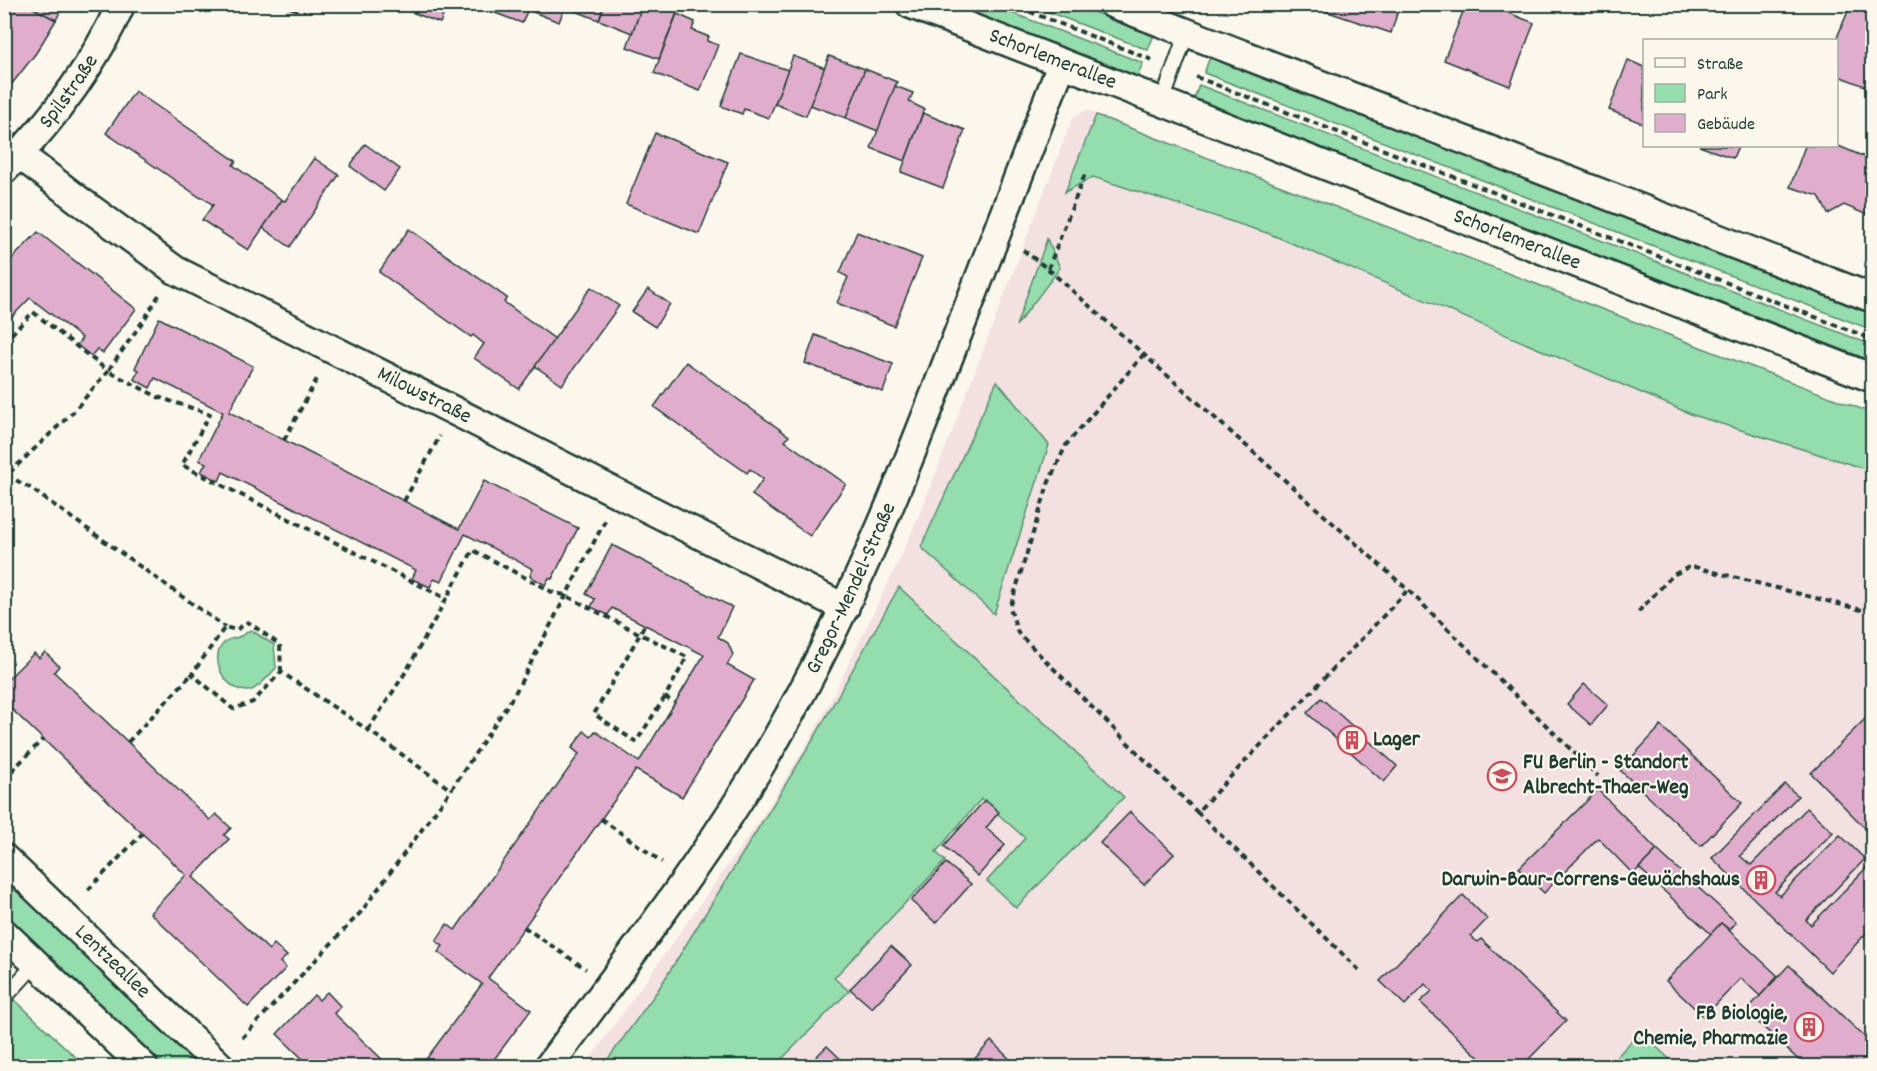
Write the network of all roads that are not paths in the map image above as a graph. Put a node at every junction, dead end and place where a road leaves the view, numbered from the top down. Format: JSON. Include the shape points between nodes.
{"nodes":[{"id":1,"x":121,"y":4,"type":"edge"},
{"id":2,"x":910,"y":4,"type":"edge"},
{"id":3,"x":1113,"y":4,"type":"edge"},
{"id":4,"x":1187,"y":32,"type":"junction"},
{"id":5,"x":1062,"y":63,"type":"junction"},
{"id":6,"x":1162,"y":102,"type":"junction"},
{"id":7,"x":12,"y":163,"type":"edge"},
{"id":8,"x":1872,"y":298,"type":"edge"},
{"id":9,"x":1872,"y":378,"type":"edge"},
{"id":10,"x":845,"y":608,"type":"junction"},
{"id":11,"x":4,"y":858,"type":"edge"},
{"id":12,"x":4,"y":933,"type":"edge"},
{"id":13,"x":36,"y":963,"type":"junction"},
{"id":14,"x":4,"y":998,"type":"edge"},
{"id":15,"x":143,"y":1066,"type":"edge"},
{"id":16,"x":220,"y":1066,"type":"edge"},
{"id":17,"x":549,"y":1066,"type":"edge"}],
"edges":[{"from":1,"to":7,"type":"street","name":"Spilstraße","via":[[76,86]]},
{"from":2,"to":5,"type":"street","name":"Schorlemerallee"},
{"from":3,"to":4,"type":"street"},
{"from":4,"to":6,"type":"lane"},
{"from":4,"to":8,"type":"street"},
{"from":5,"to":6,"type":"street","name":"Schorlemerallee"},
{"from":5,"to":10,"type":"street","name":"Gregor-Mendel-Straße","via":[[892,501]]},
{"from":6,"to":9,"type":"street","name":"Schorlemerallee"},
{"from":7,"to":10,"type":"street","name":"Milowstraße","via":[[80,201],[175,270]]},
{"from":10,"to":17,"type":"street","name":"Gregor-Mendel-Straße","via":[[748,786],[686,879]]},
{"from":11,"to":16,"type":"street","name":"Lentzeallee"},
{"from":12,"to":13,"type":"street"},
{"from":13,"to":14,"type":"lane"},
{"from":13,"to":15,"type":"street"}]}
